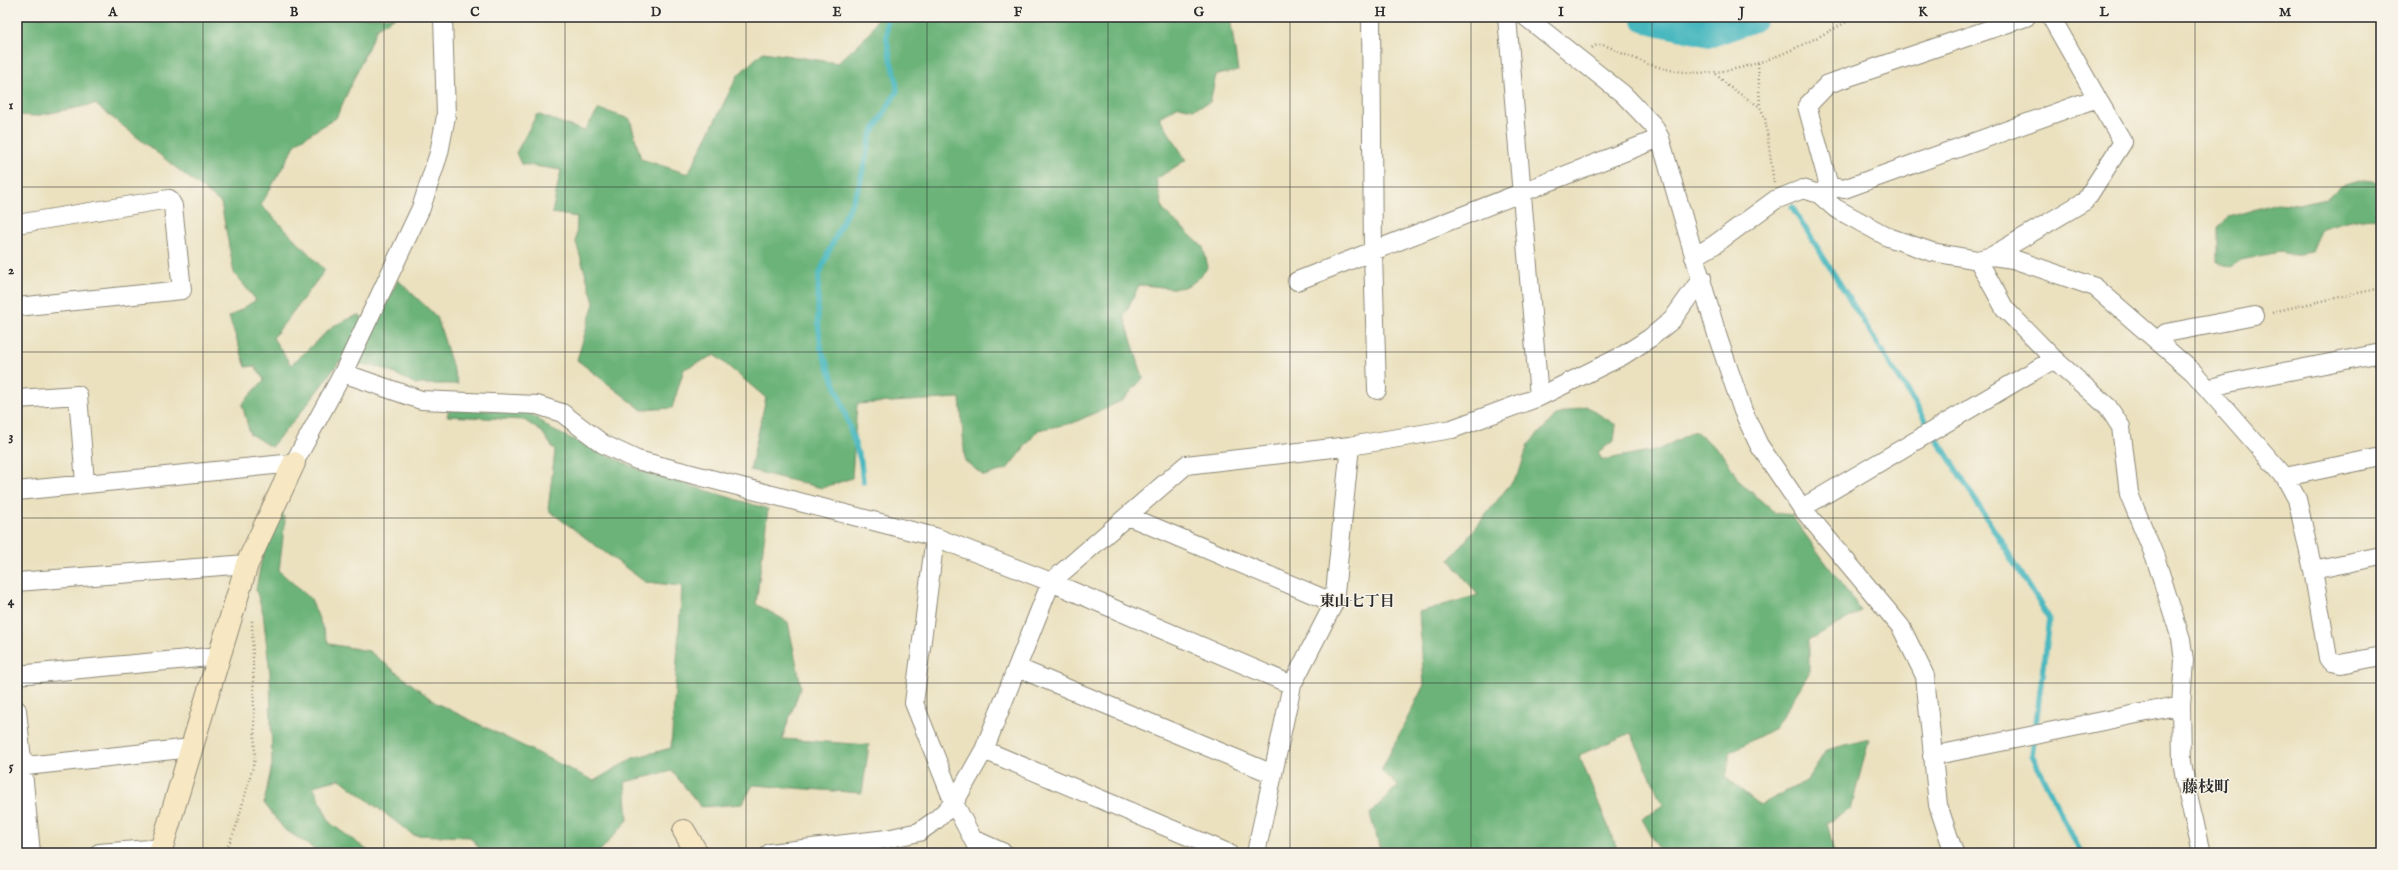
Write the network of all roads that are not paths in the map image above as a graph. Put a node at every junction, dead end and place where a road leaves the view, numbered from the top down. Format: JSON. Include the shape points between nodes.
{"nodes":[{"id":1,"x":443,"y":17,"type":"edge"},
{"id":2,"x":1371,"y":17,"type":"edge"},
{"id":3,"x":1507,"y":17,"type":"edge"},
{"id":4,"x":1526,"y":17,"type":"edge"},
{"id":5,"x":2026,"y":17,"type":"edge"},
{"id":6,"x":2051,"y":17,"type":"edge"},
{"id":7,"x":2096,"y":98,"type":"junction"},
{"id":8,"x":1660,"y":138,"type":"junction"},
{"id":9,"x":1824,"y":190,"type":"junction"},
{"id":10,"x":1521,"y":194,"type":"junction"},
{"id":11,"x":17,"y":224,"type":"edge"},
{"id":12,"x":1373,"y":253,"type":"junction"},
{"id":13,"x":1694,"y":257,"type":"junction"},
{"id":14,"x":1985,"y":258,"type":"junction"},
{"id":15,"x":1702,"y":278,"type":"junction"},
{"id":16,"x":1297,"y":281,"type":"dead end"},
{"id":17,"x":17,"y":307,"type":"edge"},
{"id":18,"x":2256,"y":316,"type":"road end"},
{"id":19,"x":2157,"y":341,"type":"junction"},
{"id":20,"x":2381,"y":353,"type":"edge"},
{"id":21,"x":2054,"y":359,"type":"junction"},
{"id":22,"x":343,"y":373,"type":"junction"},
{"id":23,"x":2208,"y":389,"type":"junction"},
{"id":24,"x":1377,"y":390,"type":"dead end"},
{"id":25,"x":1539,"y":397,"type":"junction"},
{"id":26,"x":17,"y":399,"type":"edge"},
{"id":27,"x":1350,"y":446,"type":"junction"},
{"id":28,"x":2381,"y":457,"type":"edge"},
{"id":29,"x":294,"y":463,"type":"junction"},
{"id":30,"x":2285,"y":477,"type":"junction"},
{"id":31,"x":85,"y":483,"type":"junction"},
{"id":32,"x":17,"y":491,"type":"edge"},
{"id":33,"x":1802,"y":508,"type":"junction"},
{"id":34,"x":1128,"y":516,"type":"junction"},
{"id":35,"x":935,"y":537,"type":"junction"},
{"id":36,"x":2381,"y":556,"type":"edge"},
{"id":37,"x":248,"y":564,"type":"junction"},
{"id":38,"x":2313,"y":570,"type":"junction"},
{"id":39,"x":17,"y":582,"type":"edge"},
{"id":40,"x":1051,"y":582,"type":"junction"},
{"id":41,"x":1334,"y":602,"type":"junction"},
{"id":42,"x":220,"y":656,"type":"junction"},
{"id":43,"x":2381,"y":656,"type":"edge"},
{"id":44,"x":1018,"y":668,"type":"junction"},
{"id":45,"x":17,"y":675,"type":"edge"},
{"id":46,"x":1292,"y":685,"type":"junction"},
{"id":47,"x":2181,"y":705,"type":"junction"},
{"id":48,"x":17,"y":710,"type":"edge"},
{"id":49,"x":984,"y":750,"type":"junction"},
{"id":50,"x":191,"y":752,"type":"junction"},
{"id":51,"x":1932,"y":756,"type":"junction"},
{"id":52,"x":20,"y":767,"type":"edge"},
{"id":53,"x":1273,"y":774,"type":"junction"},
{"id":54,"x":954,"y":803,"type":"junction"},
{"id":55,"x":684,"y":831,"type":"dead end"},
{"id":56,"x":977,"y":847,"type":"edge"},
{"id":57,"x":161,"y":851,"type":"edge"},
{"id":58,"x":31,"y":853,"type":"edge"},
{"id":59,"x":99,"y":853,"type":"edge"},
{"id":60,"x":697,"y":853,"type":"edge"},
{"id":61,"x":770,"y":853,"type":"edge"},
{"id":62,"x":1004,"y":853,"type":"edge"},
{"id":63,"x":1228,"y":853,"type":"edge"},
{"id":64,"x":1256,"y":853,"type":"edge"},
{"id":65,"x":1954,"y":853,"type":"edge"},
{"id":66,"x":2202,"y":853,"type":"edge"}],
"edges":[{"from":1,"to":22,"type":"street","via":[[446,116],[439,153],[422,208]]},
{"from":2,"to":12,"type":"street"},
{"from":3,"to":10,"type":"street"},
{"from":4,"to":8,"type":"street","via":[[1623,94],[1653,125]]},
{"from":5,"to":9,"type":"street","via":[[1828,84],[1808,106]]},
{"from":6,"to":7,"type":"street"},
{"from":7,"to":9,"type":"street","via":[[1844,189]]},
{"from":7,"to":14,"type":"street","via":[[2123,142],[2085,201]]},
{"from":8,"to":10,"type":"street"},
{"from":8,"to":13,"type":"street"},
{"from":9,"to":13,"type":"street","via":[[1803,189],[1775,200]]},
{"from":9,"to":14,"type":"street","via":[[1835,208],[1888,237],[1932,252]]},
{"from":10,"to":12,"type":"street"},
{"from":10,"to":25,"type":"street"},
{"from":11,"to":17,"type":"street","via":[[169,199],[173,206],[182,290]]},
{"from":12,"to":16,"type":"street"},
{"from":12,"to":24,"type":"street"},
{"from":13,"to":15,"type":"street"},
{"from":14,"to":19,"type":"street","via":[[2020,261],[2095,287]]},
{"from":14,"to":21,"type":"street","via":[[1992,288],[2005,309]]},
{"from":15,"to":25,"type":"street","via":[[1672,320],[1650,338],[1622,356]]},
{"from":15,"to":33,"type":"street","via":[[1718,338],[1743,411],[1759,445]]},
{"from":18,"to":19,"type":"street","via":[[2166,333]]},
{"from":19,"to":23,"type":"street","via":[[2193,372]]},
{"from":20,"to":23,"type":"street"},
{"from":21,"to":33,"type":"street"},
{"from":21,"to":47,"type":"street","via":[[2108,407],[2117,417],[2121,427],[2129,494],[2155,557],[2181,639],[2184,660]]},
{"from":22,"to":29,"type":"street"},
{"from":22,"to":35,"type":"street","via":[[421,400],[537,405],[562,413],[603,444],[637,460]]},
{"from":23,"to":30,"type":"street"},
{"from":25,"to":27,"type":"street","via":[[1452,428]]},
{"from":26,"to":31,"type":"street","via":[[78,395]]},
{"from":27,"to":34,"type":"street","via":[[1186,465]]},
{"from":27,"to":41,"type":"street"},
{"from":28,"to":30,"type":"street"},
{"from":29,"to":31,"type":"street"},
{"from":29,"to":37,"type":"street"},
{"from":30,"to":38,"type":"street","via":[[2297,499]]},
{"from":31,"to":32,"type":"street"},
{"from":33,"to":51,"type":"street","via":[[1901,627],[1925,676]]},
{"from":34,"to":40,"type":"street"},
{"from":34,"to":41,"type":"street"},
{"from":35,"to":40,"type":"street"},
{"from":35,"to":54,"type":"street","via":[[914,703]]},
{"from":36,"to":38,"type":"street"},
{"from":37,"to":39,"type":"street"},
{"from":37,"to":42,"type":"street"},
{"from":38,"to":43,"type":"street","via":[[2328,658],[2331,662],[2341,664]]},
{"from":40,"to":44,"type":"street"},
{"from":40,"to":46,"type":"street"},
{"from":41,"to":46,"type":"street"},
{"from":42,"to":45,"type":"street"},
{"from":42,"to":50,"type":"street"},
{"from":44,"to":49,"type":"street"},
{"from":44,"to":53,"type":"street"},
{"from":46,"to":53,"type":"street"},
{"from":47,"to":51,"type":"street"},
{"from":47,"to":66,"type":"street","via":[[2182,762]]},
{"from":48,"to":52,"type":"street"},
{"from":49,"to":54,"type":"street"},
{"from":49,"to":63,"type":"street"},
{"from":50,"to":52,"type":"street","via":[[182,749]]},
{"from":50,"to":57,"type":"street"},
{"from":51,"to":65,"type":"street","via":[[1938,805]]},
{"from":52,"to":58,"type":"street"},
{"from":53,"to":64,"type":"street"},
{"from":54,"to":56,"type":"street"},
{"from":54,"to":61,"type":"street","via":[[919,832],[887,839]]},
{"from":55,"to":60,"type":"street"},
{"from":56,"to":62,"type":"street"},
{"from":57,"to":59,"type":"street"}]}
